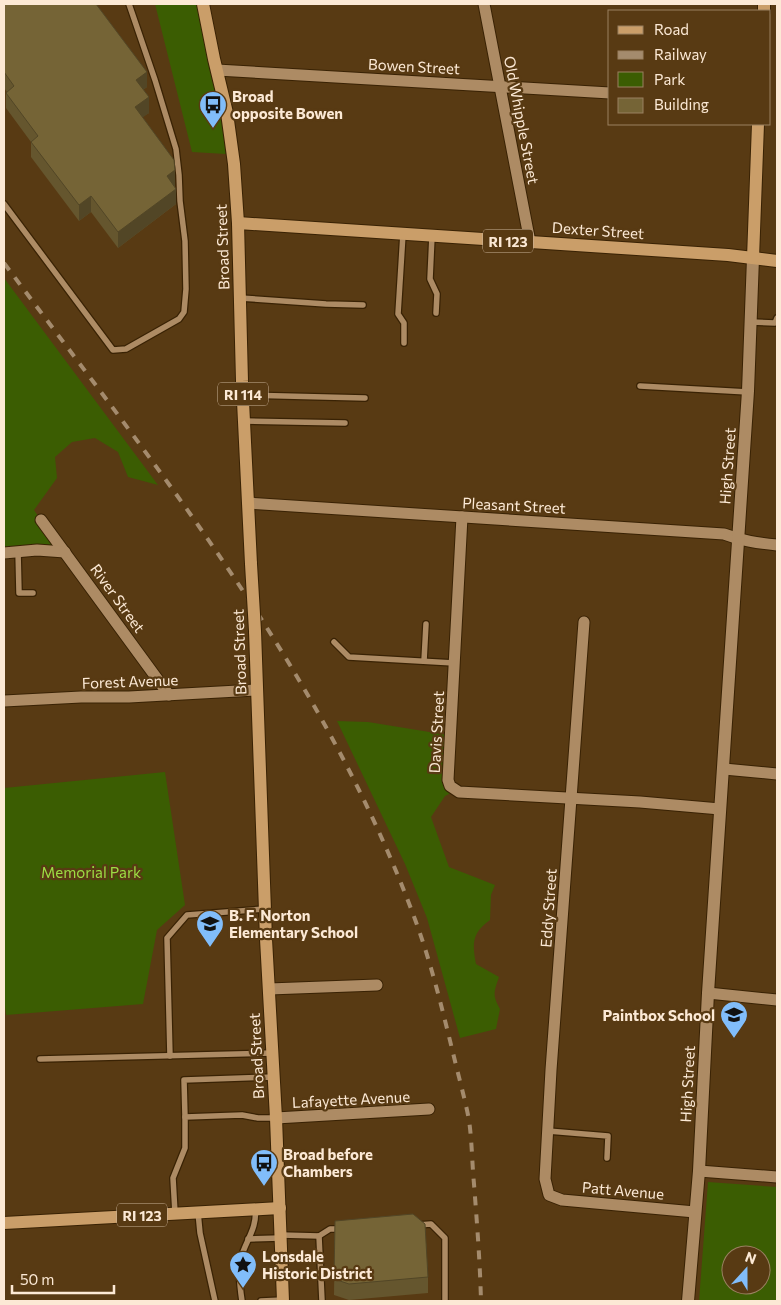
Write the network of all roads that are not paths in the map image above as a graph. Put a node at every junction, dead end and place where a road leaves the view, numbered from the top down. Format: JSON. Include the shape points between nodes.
{"nodes":[{"id":1,"x":129,"y":4,"type":"edge"},
{"id":2,"x":203,"y":4,"type":"edge"},
{"id":3,"x":484,"y":4,"type":"edge"},
{"id":4,"x":217,"y":70,"type":"junction"},
{"id":5,"x":501,"y":86,"type":"junction"},
{"id":6,"x":608,"y":93,"type":"edge"},
{"id":7,"x":758,"y":125,"type":"edge"},
{"id":8,"x":4,"y":204,"type":"edge"},
{"id":9,"x":238,"y":223,"type":"junction"},
{"id":10,"x":403,"y":234,"type":"junction"},
{"id":11,"x":432,"y":236,"type":"junction"},
{"id":12,"x":530,"y":242,"type":"junction"},
{"id":13,"x":753,"y":258,"type":"junction"},
{"id":14,"x":777,"y":261,"type":"edge"},
{"id":15,"x":240,"y":298,"type":"junction"},
{"id":16,"x":363,"y":304,"type":"dead end"},
{"id":17,"x":436,"y":313,"type":"dead end"},
{"id":18,"x":777,"y":318,"type":"edge"},
{"id":19,"x":751,"y":322,"type":"junction"},
{"id":20,"x":404,"y":342,"type":"dead end"},
{"id":21,"x":640,"y":386,"type":"dead end"},
{"id":22,"x":748,"y":392,"type":"junction"},
{"id":23,"x":243,"y":395,"type":"junction"},
{"id":24,"x":365,"y":398,"type":"dead end"},
{"id":25,"x":244,"y":421,"type":"junction"},
{"id":26,"x":345,"y":423,"type":"dead end"},
{"id":27,"x":248,"y":503,"type":"junction"},
{"id":28,"x":462,"y":517,"type":"junction"},
{"id":29,"x":41,"y":520,"type":"dead end"},
{"id":30,"x":738,"y":540,"type":"junction"},
{"id":31,"x":777,"y":545,"type":"edge"},
{"id":32,"x":18,"y":552,"type":"junction"},
{"id":33,"x":65,"y":552,"type":"junction"},
{"id":34,"x":4,"y":553,"type":"edge"},
{"id":35,"x":33,"y":593,"type":"dead end"},
{"id":36,"x":584,"y":622,"type":"dead end"},
{"id":37,"x":426,"y":624,"type":"dead end"},
{"id":38,"x":334,"y":642,"type":"dead end"},
{"id":39,"x":424,"y":661,"type":"junction"},
{"id":40,"x":454,"y":663,"type":"junction"},
{"id":41,"x":256,"y":690,"type":"junction"},
{"id":42,"x":169,"y":695,"type":"junction"},
{"id":43,"x":4,"y":701,"type":"edge"},
{"id":44,"x":724,"y":769,"type":"junction"},
{"id":45,"x":777,"y":774,"type":"edge"},
{"id":46,"x":572,"y":798,"type":"junction"},
{"id":47,"x":720,"y":809,"type":"junction"},
{"id":48,"x":265,"y":909,"type":"junction"},
{"id":49,"x":377,"y":985,"type":"dead end"},
{"id":50,"x":269,"y":989,"type":"junction"},
{"id":51,"x":708,"y":993,"type":"junction"},
{"id":52,"x":777,"y":1000,"type":"edge"},
{"id":53,"x":272,"y":1053,"type":"junction"},
{"id":54,"x":170,"y":1056,"type":"junction"},
{"id":55,"x":40,"y":1059,"type":"dead end"},
{"id":56,"x":274,"y":1077,"type":"junction"},
{"id":57,"x":428,"y":1109,"type":"dead end"},
{"id":58,"x":185,"y":1117,"type":"junction"},
{"id":59,"x":276,"y":1118,"type":"junction"},
{"id":60,"x":548,"y":1131,"type":"junction"},
{"id":61,"x":607,"y":1158,"type":"dead end"},
{"id":62,"x":699,"y":1171,"type":"junction"},
{"id":63,"x":777,"y":1177,"type":"edge"},
{"id":64,"x":549,"y":1195,"type":"joint"},
{"id":65,"x":280,"y":1208,"type":"junction"},
{"id":66,"x":254,"y":1209,"type":"junction"},
{"id":67,"x":198,"y":1212,"type":"junction"},
{"id":68,"x":695,"y":1212,"type":"junction"},
{"id":69,"x":176,"y":1213,"type":"junction"},
{"id":70,"x":4,"y":1223,"type":"edge"},
{"id":71,"x":413,"y":1225,"type":"edge"},
{"id":72,"x":348,"y":1228,"type":"edge"},
{"id":73,"x":319,"y":1236,"type":"junction"},
{"id":74,"x":281,"y":1237,"type":"junction"},
{"id":75,"x":248,"y":1239,"type":"junction"},
{"id":76,"x":215,"y":1301,"type":"edge"},
{"id":77,"x":242,"y":1301,"type":"edge"},
{"id":78,"x":261,"y":1301,"type":"edge"},
{"id":79,"x":283,"y":1301,"type":"edge"},
{"id":80,"x":322,"y":1301,"type":"edge"},
{"id":81,"x":445,"y":1301,"type":"edge"},
{"id":82,"x":688,"y":1301,"type":"edge"}],
"edges":[{"from":1,"to":8,"type":"lane","via":[[176,149],[184,241],[184,312],[179,319],[126,349],[113,350]]},
{"from":2,"to":4,"type":"main road","name":"Broad Street","number":"RI 114"},
{"from":3,"to":5,"type":"street","name":"Old Whipple Street"},
{"from":4,"to":5,"type":"street","name":"Bowen Street"},
{"from":4,"to":9,"type":"main road","name":"Broad Street","number":"RI 114","via":[[230,131]]},
{"from":5,"to":6,"type":"street","name":"Bowen Street"},
{"from":5,"to":12,"type":"street","name":"Old Whipple Street"},
{"from":7,"to":13,"type":"main road","name":"High Street"},
{"from":9,"to":10,"type":"main road","name":"Dexter Street","number":"RI 123"},
{"from":9,"to":15,"type":"main road","name":"Broad Street","number":"RI 114"},
{"from":10,"to":11,"type":"main road","name":"Dexter Street","number":"RI 123"},
{"from":10,"to":20,"type":"lane","via":[[398,314],[404,324]]},
{"from":11,"to":12,"type":"main road","name":"Dexter Street","number":"RI 123"},
{"from":11,"to":17,"type":"lane","via":[[430,279],[437,294]]},
{"from":12,"to":13,"type":"main road","name":"Dexter Street","number":"RI 123"},
{"from":13,"to":14,"type":"main road","name":"Dexter Street","number":"RI 123"},
{"from":13,"to":19,"type":"street","name":"High Street"},
{"from":15,"to":16,"type":"lane"},
{"from":15,"to":23,"type":"main road","name":"Broad Street","number":"RI 114"},
{"from":18,"to":19,"type":"lane","via":[[775,323]]},
{"from":19,"to":22,"type":"street","name":"High Street"},
{"from":21,"to":22,"type":"lane"},
{"from":22,"to":30,"type":"street","name":"High Street"},
{"from":23,"to":24,"type":"lane"},
{"from":23,"to":25,"type":"main road","name":"Broad Street","number":"RI 114"},
{"from":25,"to":26,"type":"lane"},
{"from":25,"to":27,"type":"main road","name":"Broad Street","number":"RI 114"},
{"from":27,"to":28,"type":"street","name":"Pleasant Street"},
{"from":27,"to":41,"type":"main road","name":"Broad Street","number":"RI 114","bridge":true},
{"from":28,"to":30,"type":"street","name":"Pleasant Street","via":[[724,534]]},
{"from":28,"to":40,"type":"street","name":"Davis Street"},
{"from":29,"to":33,"type":"street","name":"River Street"},
{"from":30,"to":31,"type":"street","name":"Pleasant Street"},
{"from":30,"to":44,"type":"street","name":"High Street"},
{"from":32,"to":33,"type":"street"},
{"from":32,"to":34,"type":"street"},
{"from":32,"to":35,"type":"lane","via":[[19,592]]},
{"from":33,"to":42,"type":"street","name":"River Street"},
{"from":36,"to":46,"type":"street","name":"Eddy Street"},
{"from":37,"to":39,"type":"lane"},
{"from":38,"to":39,"type":"lane","via":[[348,658]]},
{"from":39,"to":40,"type":"lane"},
{"from":40,"to":46,"type":"street","name":"Davis Street","via":[[450,786],[459,792]]},
{"from":41,"to":42,"type":"street","name":"Forest Avenue"},
{"from":41,"to":48,"type":"main road","name":"Broad Street","number":"RI 114"},
{"from":42,"to":43,"type":"street","name":"Forest Avenue"},
{"from":44,"to":45,"type":"street"},
{"from":44,"to":47,"type":"street","name":"High Street"},
{"from":46,"to":47,"type":"street","name":"Davis Street"},
{"from":46,"to":60,"type":"street","name":"Eddy Street"},
{"from":47,"to":51,"type":"street","name":"High Street"},
{"from":48,"to":50,"type":"main road","name":"Broad Street","number":"RI 114"},
{"from":48,"to":54,"type":"lane","via":[[187,915],[167,938]]},
{"from":49,"to":50,"type":"street"},
{"from":50,"to":53,"type":"main road","name":"Broad Street","number":"RI 114"},
{"from":51,"to":52,"type":"street"},
{"from":51,"to":62,"type":"street","name":"High Street"},
{"from":53,"to":54,"type":"lane"},
{"from":53,"to":56,"type":"main road","name":"Broad Street","number":"RI 114"},
{"from":54,"to":55,"type":"lane"},
{"from":56,"to":58,"type":"lane","via":[[184,1080]]},
{"from":56,"to":59,"type":"main road","name":"Broad Street","number":"RI 114"},
{"from":57,"to":59,"type":"street","name":"Lafayette Avenue"},
{"from":58,"to":59,"type":"lane","via":[[242,1115]]},
{"from":58,"to":69,"type":"lane","via":[[185,1148],[173,1178]]},
{"from":59,"to":65,"type":"main road","name":"Broad Street","number":"RI 114"},
{"from":60,"to":61,"type":"lane","via":[[608,1136]]},
{"from":60,"to":64,"type":"street","name":"Eddy Street","via":[[545,1180]]},
{"from":62,"to":63,"type":"street"},
{"from":62,"to":68,"type":"street","name":"High Street"},
{"from":64,"to":68,"type":"street","name":"Patt Avenue","via":[[562,1200]]},
{"from":65,"to":66,"type":"main road","number":"RI 123"},
{"from":65,"to":74,"type":"main road","name":"Broad Street","number":"RI 114"},
{"from":66,"to":67,"type":"main road","number":"RI 123"},
{"from":66,"to":75,"type":"lane","via":[[255,1223]]},
{"from":67,"to":69,"type":"main road","number":"RI 123"},
{"from":67,"to":76,"type":"lane"},
{"from":68,"to":82,"type":"street","name":"High Street"},
{"from":69,"to":70,"type":"main road","number":"RI 123"},
{"from":71,"to":81,"type":"lane","via":[[431,1224],[445,1238]]},
{"from":72,"to":73,"type":"lane","via":[[330,1230]]},
{"from":73,"to":74,"type":"lane"},
{"from":73,"to":80,"type":"lane"},
{"from":74,"to":75,"type":"lane"},
{"from":74,"to":79,"type":"main road","name":"Broad Street","number":"RI 114"},
{"from":75,"to":77,"type":"lane","via":[[241,1260]]},
{"from":78,"to":79,"type":"lane"}]}
